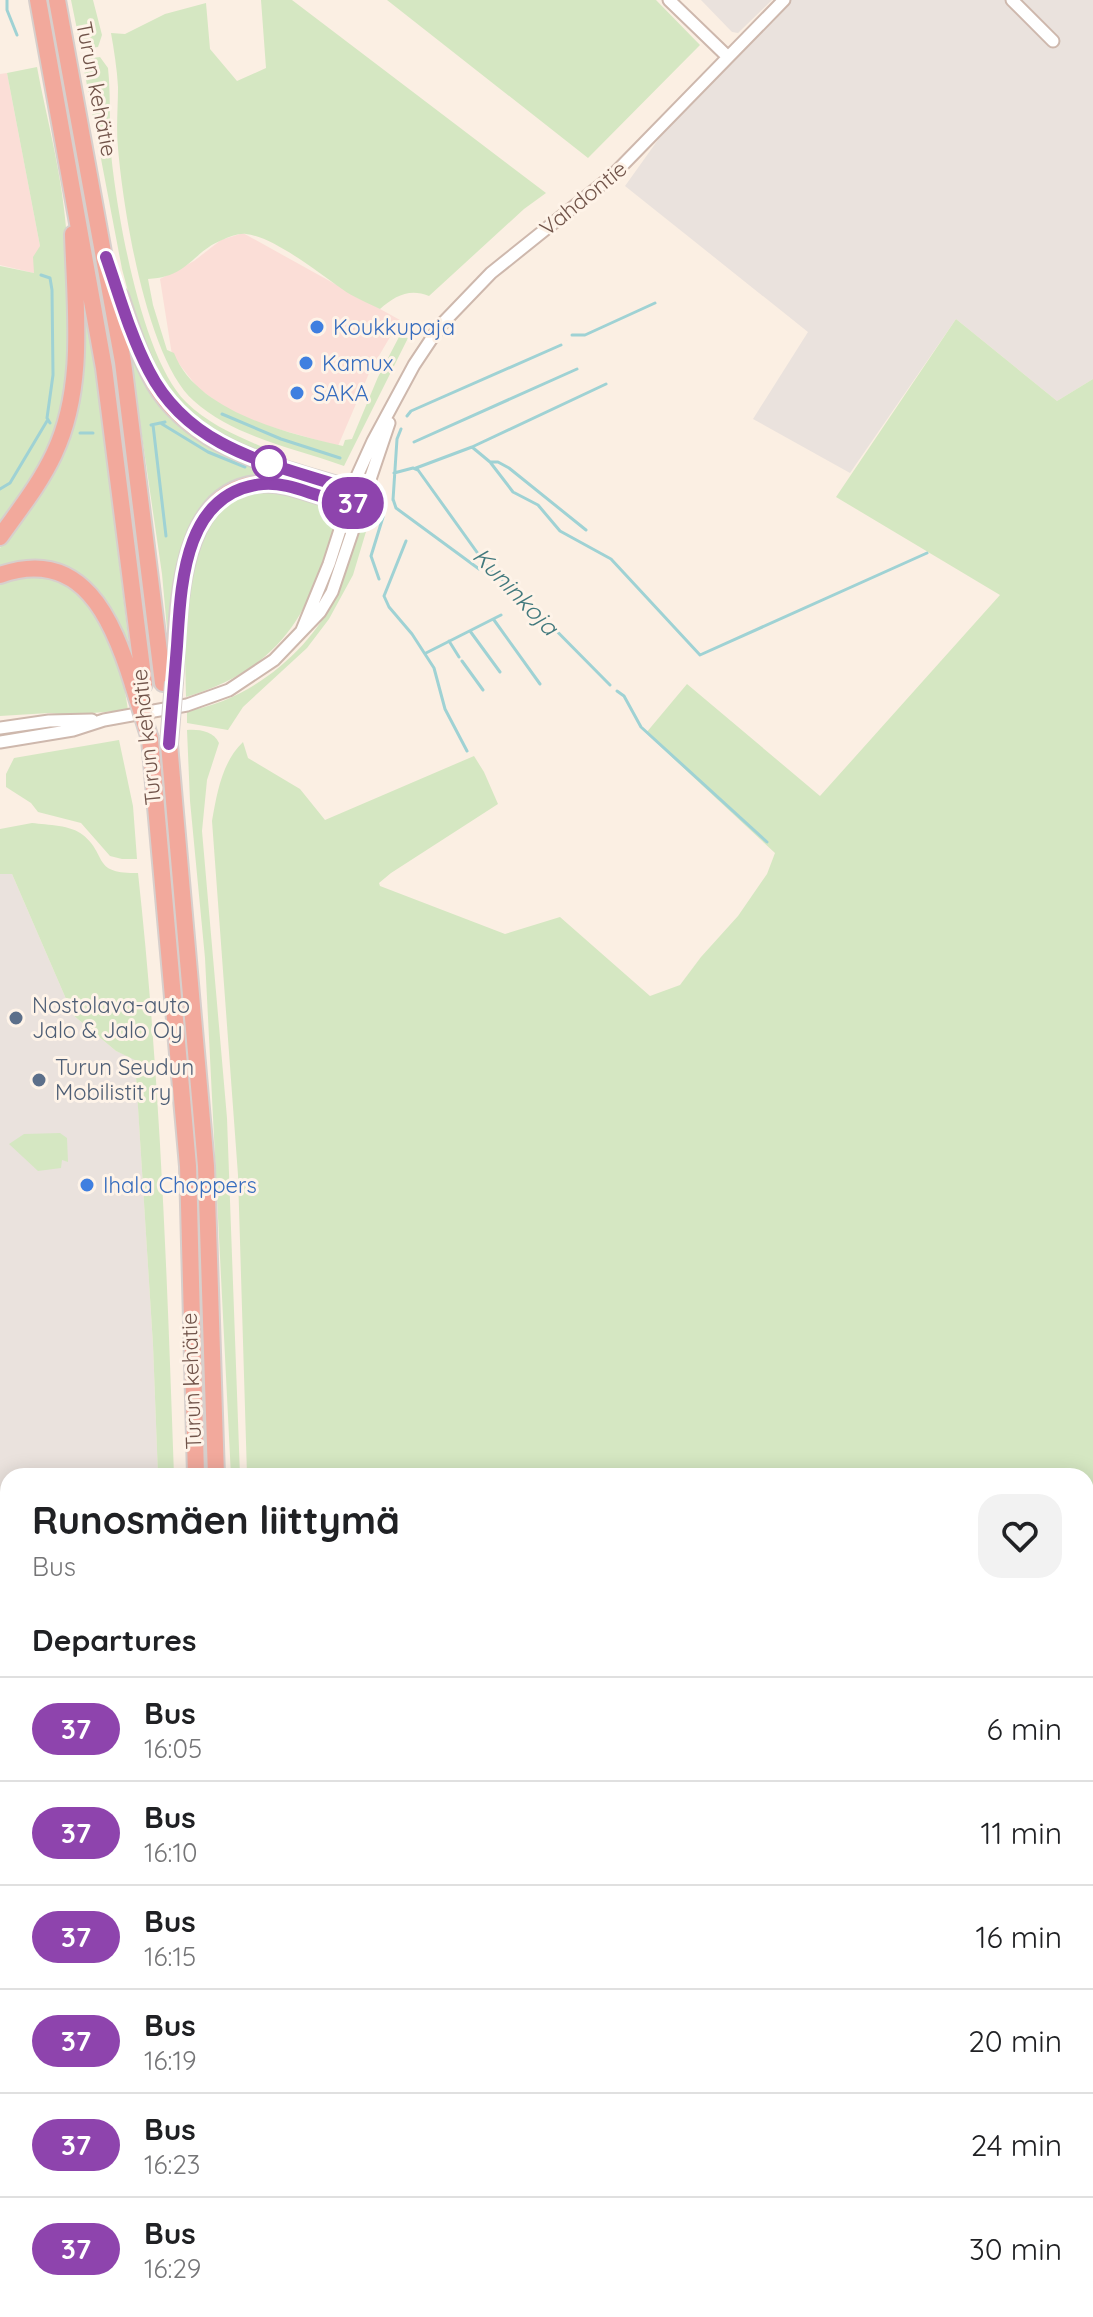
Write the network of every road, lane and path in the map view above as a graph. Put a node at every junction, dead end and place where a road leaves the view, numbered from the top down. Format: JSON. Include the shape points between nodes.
{"nodes":[{"id":1,"x":38,"y":0,"type":"edge"},
{"id":2,"x":57,"y":0,"type":"edge"},
{"id":3,"x":669,"y":0,"type":"edge"},
{"id":4,"x":784,"y":0,"type":"edge"},
{"id":5,"x":1012,"y":0,"type":"edge"},
{"id":6,"x":1053,"y":41,"type":"dead end"},
{"id":7,"x":728,"y":57,"type":"junction"},
{"id":8,"x":71,"y":173,"type":"junction"},
{"id":9,"x":106,"y":257,"type":"junction"},
{"id":10,"x":355,"y":498,"type":"junction"},
{"id":11,"x":0,"y":537,"type":"edge"},
{"id":12,"x":0,"y":575,"type":"edge"},
{"id":13,"x":169,"y":682,"type":"junction"},
{"id":14,"x":138,"y":684,"type":"junction"},
{"id":15,"x":104,"y":720,"type":"junction"},
{"id":16,"x":0,"y":728,"type":"edge"},
{"id":17,"x":0,"y":742,"type":"edge"},
{"id":18,"x":196,"y":1468,"type":"edge"},
{"id":19,"x":216,"y":1468,"type":"edge"}],
"edges":[{"from":1,"to":8,"type":"highway","name":"Turun kehätie"},
{"from":2,"to":9,"type":"highway","name":"Turun kehätie"},
{"from":3,"to":7,"type":"street"},
{"from":4,"to":7,"type":"street","name":"Vahdontie"},
{"from":5,"to":6,"type":"street"},
{"from":7,"to":10,"type":"street","name":"Vahdontie","via":[[612,176],[460,302],[429,341],[394,403]]},
{"from":8,"to":11,"type":"highway","via":[[76,332],[70,405],[54,456]]},
{"from":8,"to":14,"type":"highway","name":"Turun kehätie","via":[[104,368]]},
{"from":9,"to":10,"type":"highway","via":[[150,373],[184,419],[239,453]]},
{"from":9,"to":13,"type":"highway","name":"Turun kehätie"},
{"from":10,"to":13,"type":"highway","via":[[268,484],[236,491],[216,506],[198,528],[185,561]]},
{"from":10,"to":15,"type":"street","name":"Vahdontie","via":[[332,592],[320,612],[264,668],[200,702]]},
{"from":12,"to":14,"type":"highway","via":[[33,567],[80,583],[101,607]]},
{"from":13,"to":19,"type":"highway","name":"Turun kehätie","bridge":true,"via":[[170,748],[206,1166]]},
{"from":14,"to":18,"type":"highway","name":"Turun kehätie","bridge":true,"via":[[150,746],[188,1166]]},
{"from":15,"to":16,"type":"street","name":"Vahdontie"},
{"from":15,"to":17,"type":"street","name":"Vahdontie"}]}
